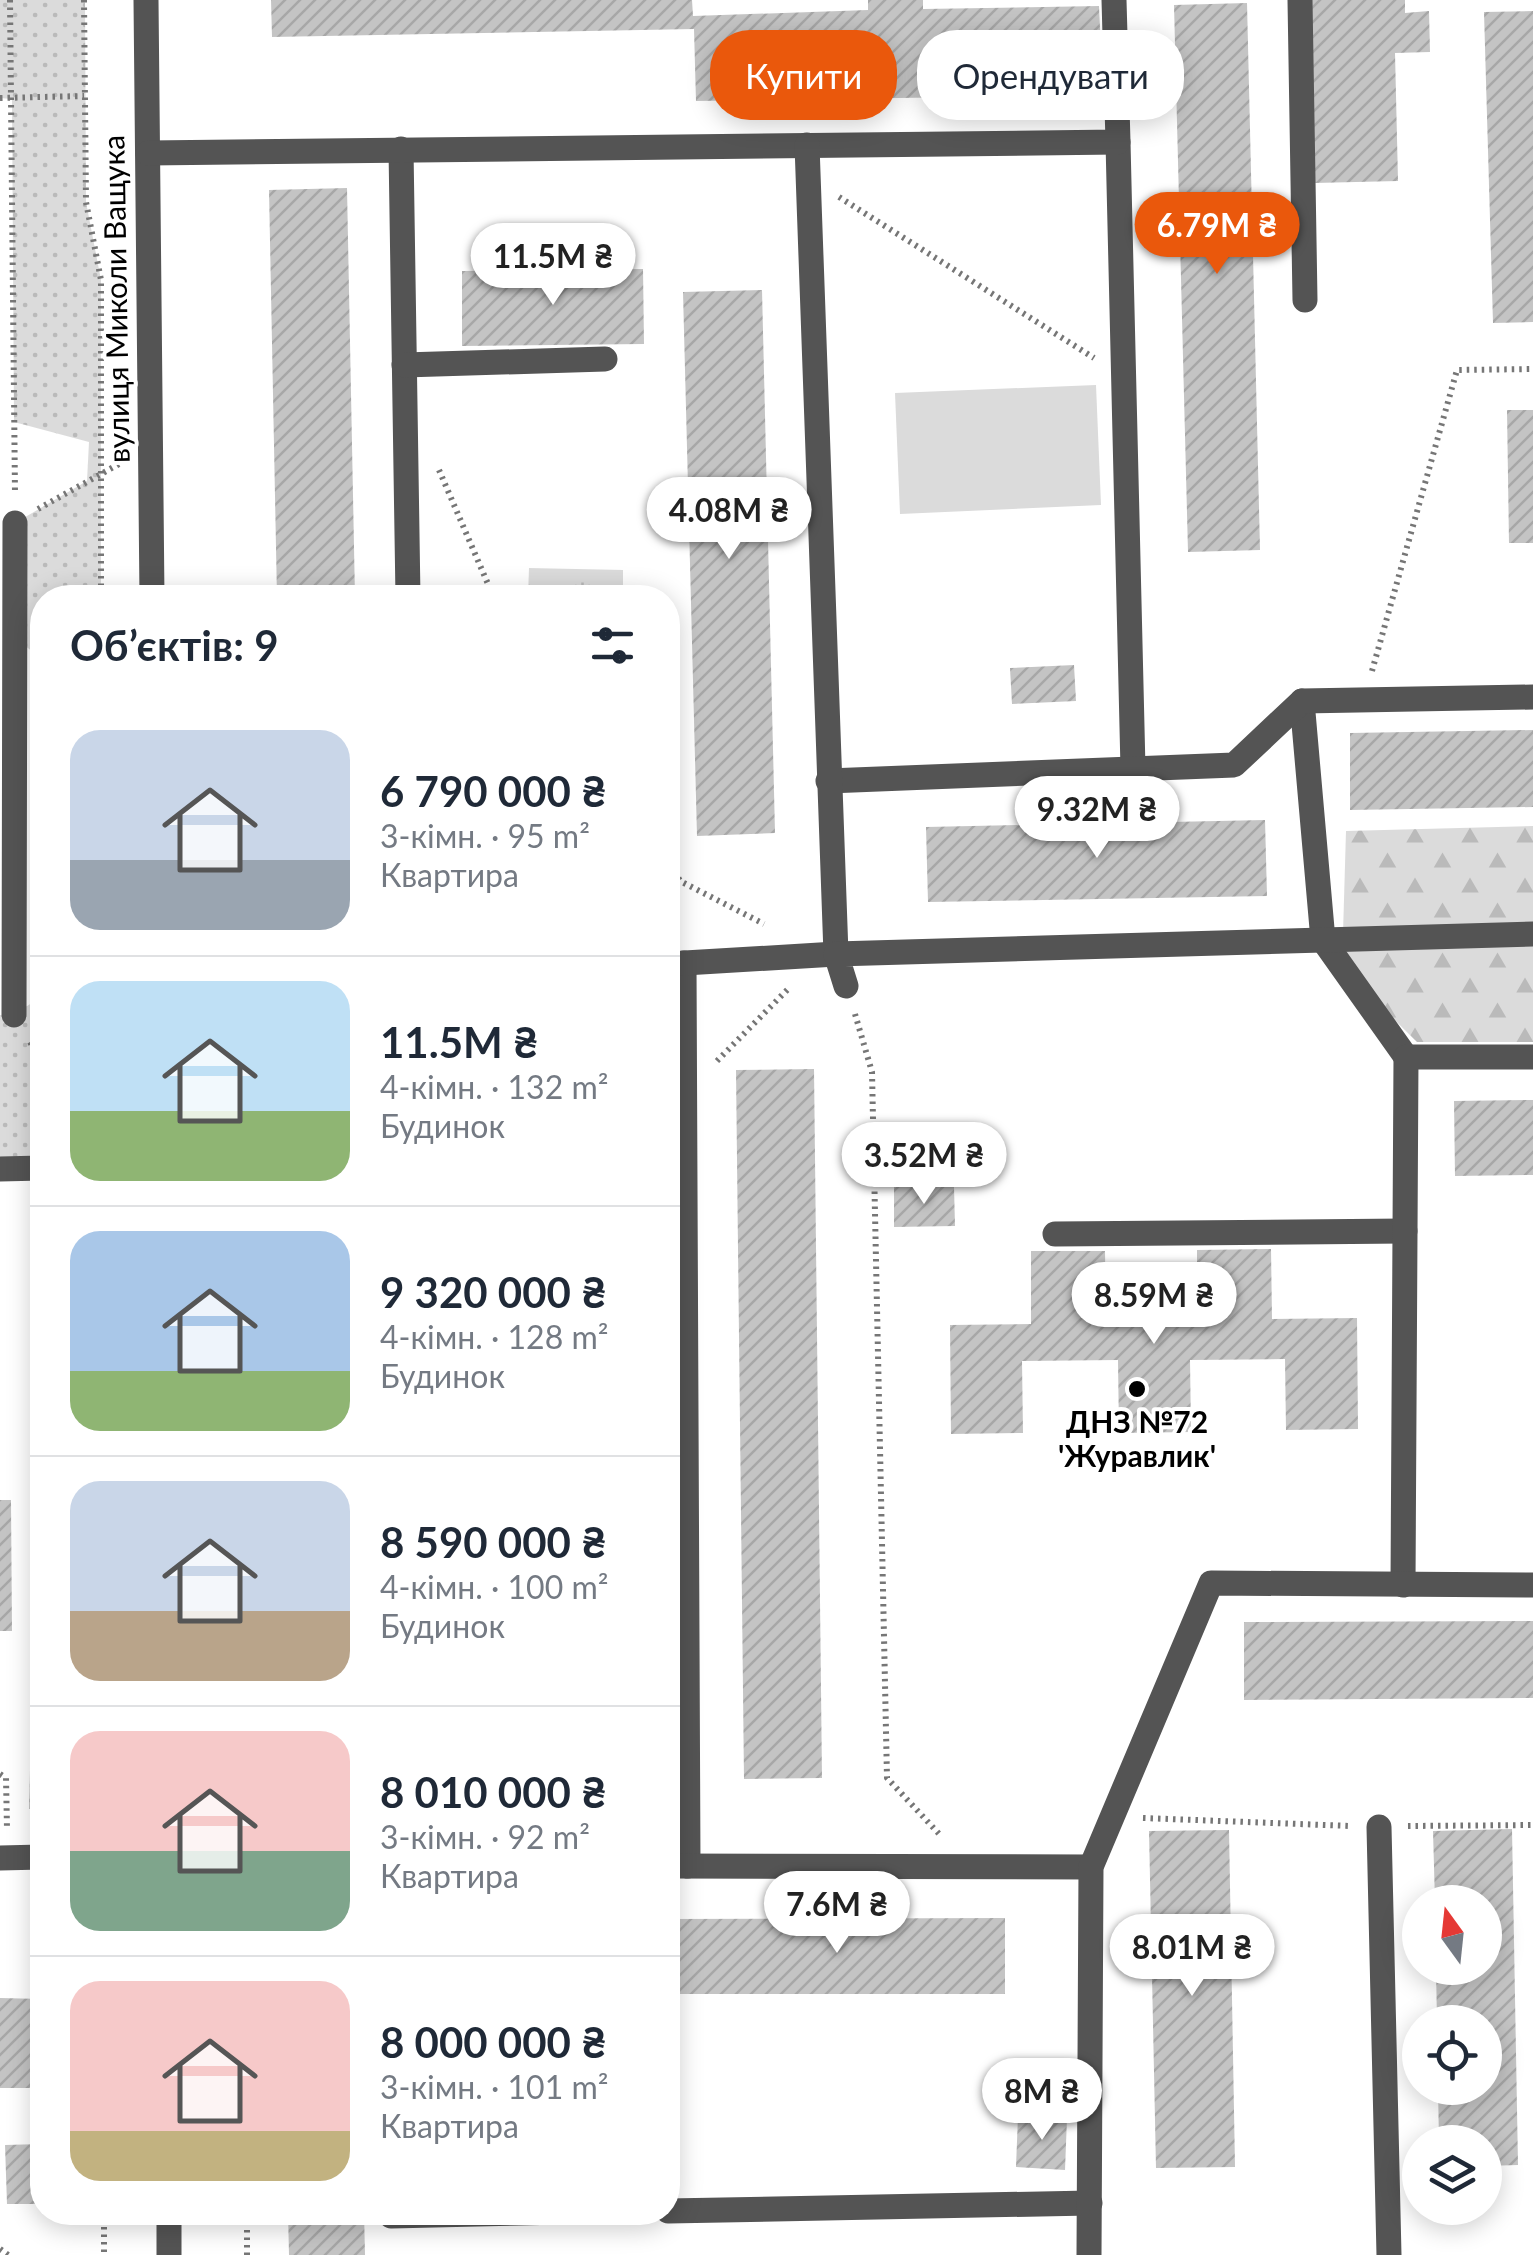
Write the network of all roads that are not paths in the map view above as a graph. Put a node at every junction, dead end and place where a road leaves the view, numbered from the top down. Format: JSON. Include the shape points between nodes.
{"nodes":[{"id":1,"x":146,"y":0,"type":"edge"},
{"id":2,"x":1114,"y":0,"type":"edge"},
{"id":3,"x":1300,"y":0,"type":"edge"},
{"id":4,"x":1118,"y":142,"type":"junction"},
{"id":5,"x":807,"y":145,"type":"junction"},
{"id":6,"x":402,"y":150,"type":"junction"},
{"id":7,"x":148,"y":152,"type":"junction"},
{"id":8,"x":1306,"y":300,"type":"dead end"},
{"id":9,"x":605,"y":360,"type":"dead end"},
{"id":10,"x":404,"y":365,"type":"junction"},
{"id":11,"x":15,"y":523,"type":"road end"},
{"id":12,"x":152,"y":585,"type":"edge"},
{"id":13,"x":408,"y":585,"type":"edge"},
{"id":14,"x":1533,"y":698,"type":"edge"},
{"id":15,"x":1302,"y":701,"type":"junction"},
{"id":16,"x":1133,"y":770,"type":"junction"},
{"id":17,"x":828,"y":782,"type":"junction"},
{"id":18,"x":1533,"y":934,"type":"edge"},
{"id":19,"x":1322,"y":940,"type":"junction"},
{"id":20,"x":829,"y":954,"type":"junction"},
{"id":21,"x":680,"y":963,"type":"edge"},
{"id":22,"x":846,"y":986,"type":"road end"},
{"id":23,"x":14,"y":1015,"type":"dead end"},
{"id":24,"x":680,"y":1028,"type":"edge"},
{"id":25,"x":1533,"y":1057,"type":"edge"},
{"id":26,"x":1406,"y":1058,"type":"junction"},
{"id":27,"x":30,"y":1168,"type":"edge"},
{"id":28,"x":0,"y":1169,"type":"edge"},
{"id":29,"x":680,"y":1188,"type":"edge"},
{"id":30,"x":1405,"y":1231,"type":"junction"},
{"id":31,"x":1054,"y":1234,"type":"dead end"},
{"id":32,"x":1403,"y":1584,"type":"junction"},
{"id":33,"x":1533,"y":1585,"type":"edge"},
{"id":34,"x":1378,"y":1826,"type":"road end"},
{"id":35,"x":30,"y":1857,"type":"edge"},
{"id":36,"x":4,"y":1858,"type":"edge"},
{"id":37,"x":680,"y":1866,"type":"edge"},
{"id":38,"x":1091,"y":1867,"type":"junction"},
{"id":39,"x":1090,"y":2203,"type":"junction"},
{"id":40,"x":680,"y":2210,"type":"edge"},
{"id":41,"x":169,"y":2225,"type":"edge"},
{"id":42,"x":170,"y":2255,"type":"edge"},
{"id":43,"x":1089,"y":2255,"type":"edge"},
{"id":44,"x":1389,"y":2255,"type":"edge"}],
"edges":[{"from":1,"to":7,"type":"street","name":"вулиця Миколи Ващука"},
{"from":2,"to":4,"type":"street"},
{"from":3,"to":8,"type":"street"},
{"from":4,"to":5,"type":"street"},
{"from":4,"to":16,"type":"street"},
{"from":5,"to":6,"type":"street"},
{"from":5,"to":17,"type":"street"},
{"from":6,"to":7,"type":"street"},
{"from":6,"to":10,"type":"street"},
{"from":7,"to":12,"type":"street","name":"вулиця Миколи Ващука"},
{"from":9,"to":10,"type":"street"},
{"from":10,"to":13,"type":"street"},
{"from":11,"to":23,"type":"street"},
{"from":14,"to":15,"type":"street"},
{"from":15,"to":16,"type":"street","via":[[1234,765]]},
{"from":15,"to":19,"type":"street"},
{"from":16,"to":17,"type":"street"},
{"from":17,"to":20,"type":"street"},
{"from":18,"to":19,"type":"street"},
{"from":19,"to":20,"type":"street"},
{"from":19,"to":26,"type":"street"},
{"from":20,"to":21,"type":"street"},
{"from":20,"to":22,"type":"street"},
{"from":24,"to":29,"type":"street"},
{"from":25,"to":26,"type":"street"},
{"from":26,"to":30,"type":"street"},
{"from":27,"to":28,"type":"street"},
{"from":30,"to":31,"type":"street"},
{"from":30,"to":32,"type":"street"},
{"from":32,"to":33,"type":"street"},
{"from":32,"to":38,"type":"street","via":[[1212,1583]]},
{"from":34,"to":44,"type":"street"},
{"from":35,"to":36,"type":"street"},
{"from":37,"to":38,"type":"street"},
{"from":38,"to":39,"type":"street"},
{"from":39,"to":40,"type":"street"},
{"from":39,"to":43,"type":"street"},
{"from":41,"to":42,"type":"street"}]}
